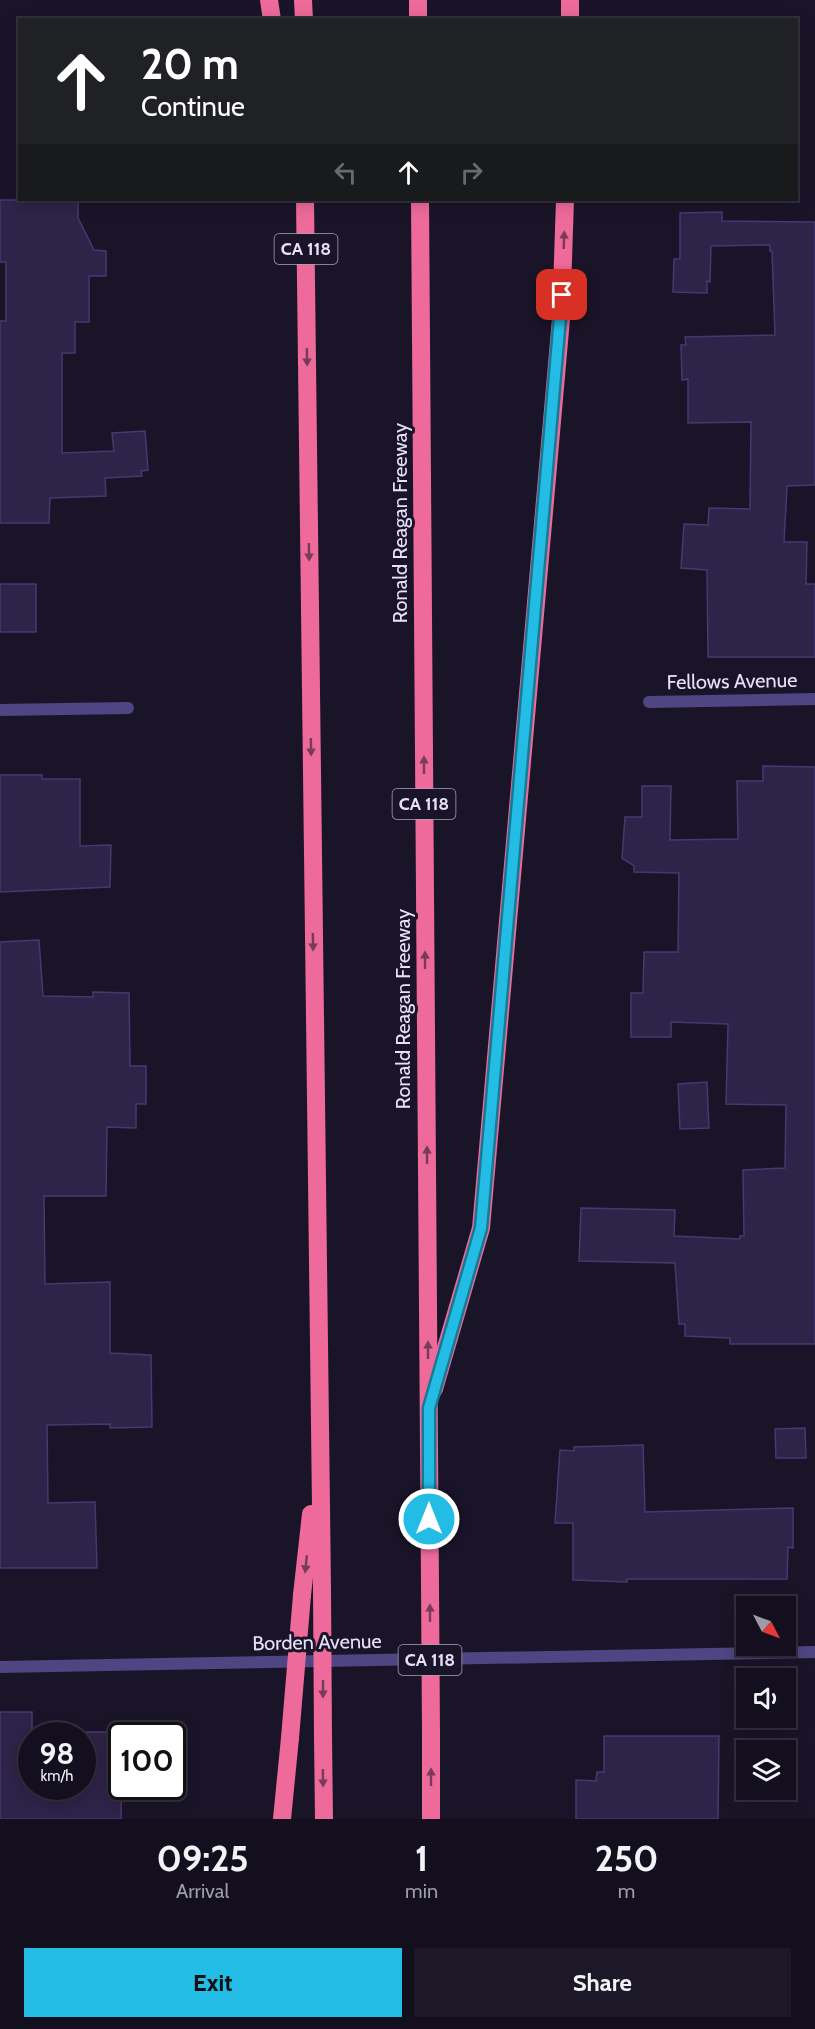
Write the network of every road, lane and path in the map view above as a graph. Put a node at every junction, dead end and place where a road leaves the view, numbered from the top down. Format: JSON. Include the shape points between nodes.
{"nodes":[{"id":1,"x":269,"y":0,"type":"edge"},
{"id":2,"x":303,"y":0,"type":"edge"},
{"id":3,"x":418,"y":0,"type":"edge"},
{"id":4,"x":570,"y":0,"type":"edge"},
{"id":5,"x":272,"y":18,"type":"edge"},
{"id":6,"x":304,"y":18,"type":"edge"},
{"id":7,"x":418,"y":18,"type":"edge"},
{"id":8,"x":570,"y":18,"type":"edge"},
{"id":9,"x":294,"y":201,"type":"edge"},
{"id":10,"x":305,"y":201,"type":"edge"},
{"id":11,"x":420,"y":201,"type":"edge"},
{"id":12,"x":565,"y":201,"type":"edge"},
{"id":13,"x":306,"y":299,"type":"junction"},
{"id":14,"x":815,"y":699,"type":"edge"},
{"id":15,"x":649,"y":702,"type":"dead end"},
{"id":16,"x":128,"y":708,"type":"dead end"},
{"id":17,"x":0,"y":710,"type":"edge"},
{"id":18,"x":429,"y":1408,"type":"junction"},
{"id":19,"x":319,"y":1443,"type":"junction"},
{"id":20,"x":815,"y":1652,"type":"edge"},
{"id":21,"x":0,"y":1667,"type":"edge"},
{"id":22,"x":282,"y":1819,"type":"edge"},
{"id":23,"x":324,"y":1819,"type":"edge"},
{"id":24,"x":431,"y":1819,"type":"edge"}],
"edges":[{"from":1,"to":5,"type":"highway"},
{"from":2,"to":6,"type":"highway"},
{"from":3,"to":7,"type":"highway"},
{"from":4,"to":8,"type":"highway"},
{"from":9,"to":13,"type":"highway"},
{"from":10,"to":13,"type":"highway","number":"CA 118"},
{"from":18,"to":11,"type":"highway","name":"Ronald Reagan Freeway","number":"CA 118","one_way":true},
{"from":18,"to":12,"type":"highway","one_way":true,"via":[[481,1228],[561,319]]},
{"from":13,"to":19,"type":"highway","number":"CA 118","one_way":true},
{"from":14,"to":15,"type":"street","name":"Fellows Avenue"},
{"from":16,"to":17,"type":"street"},
{"from":24,"to":18,"type":"highway","name":"Ronald Reagan Freeway","number":"CA 118","one_way":true,"bridge":true},
{"from":19,"to":22,"type":"highway","one_way":true,"bridge":true},
{"from":19,"to":23,"type":"highway","one_way":true,"bridge":true},
{"from":20,"to":21,"type":"street","name":"Borden Avenue"}]}
